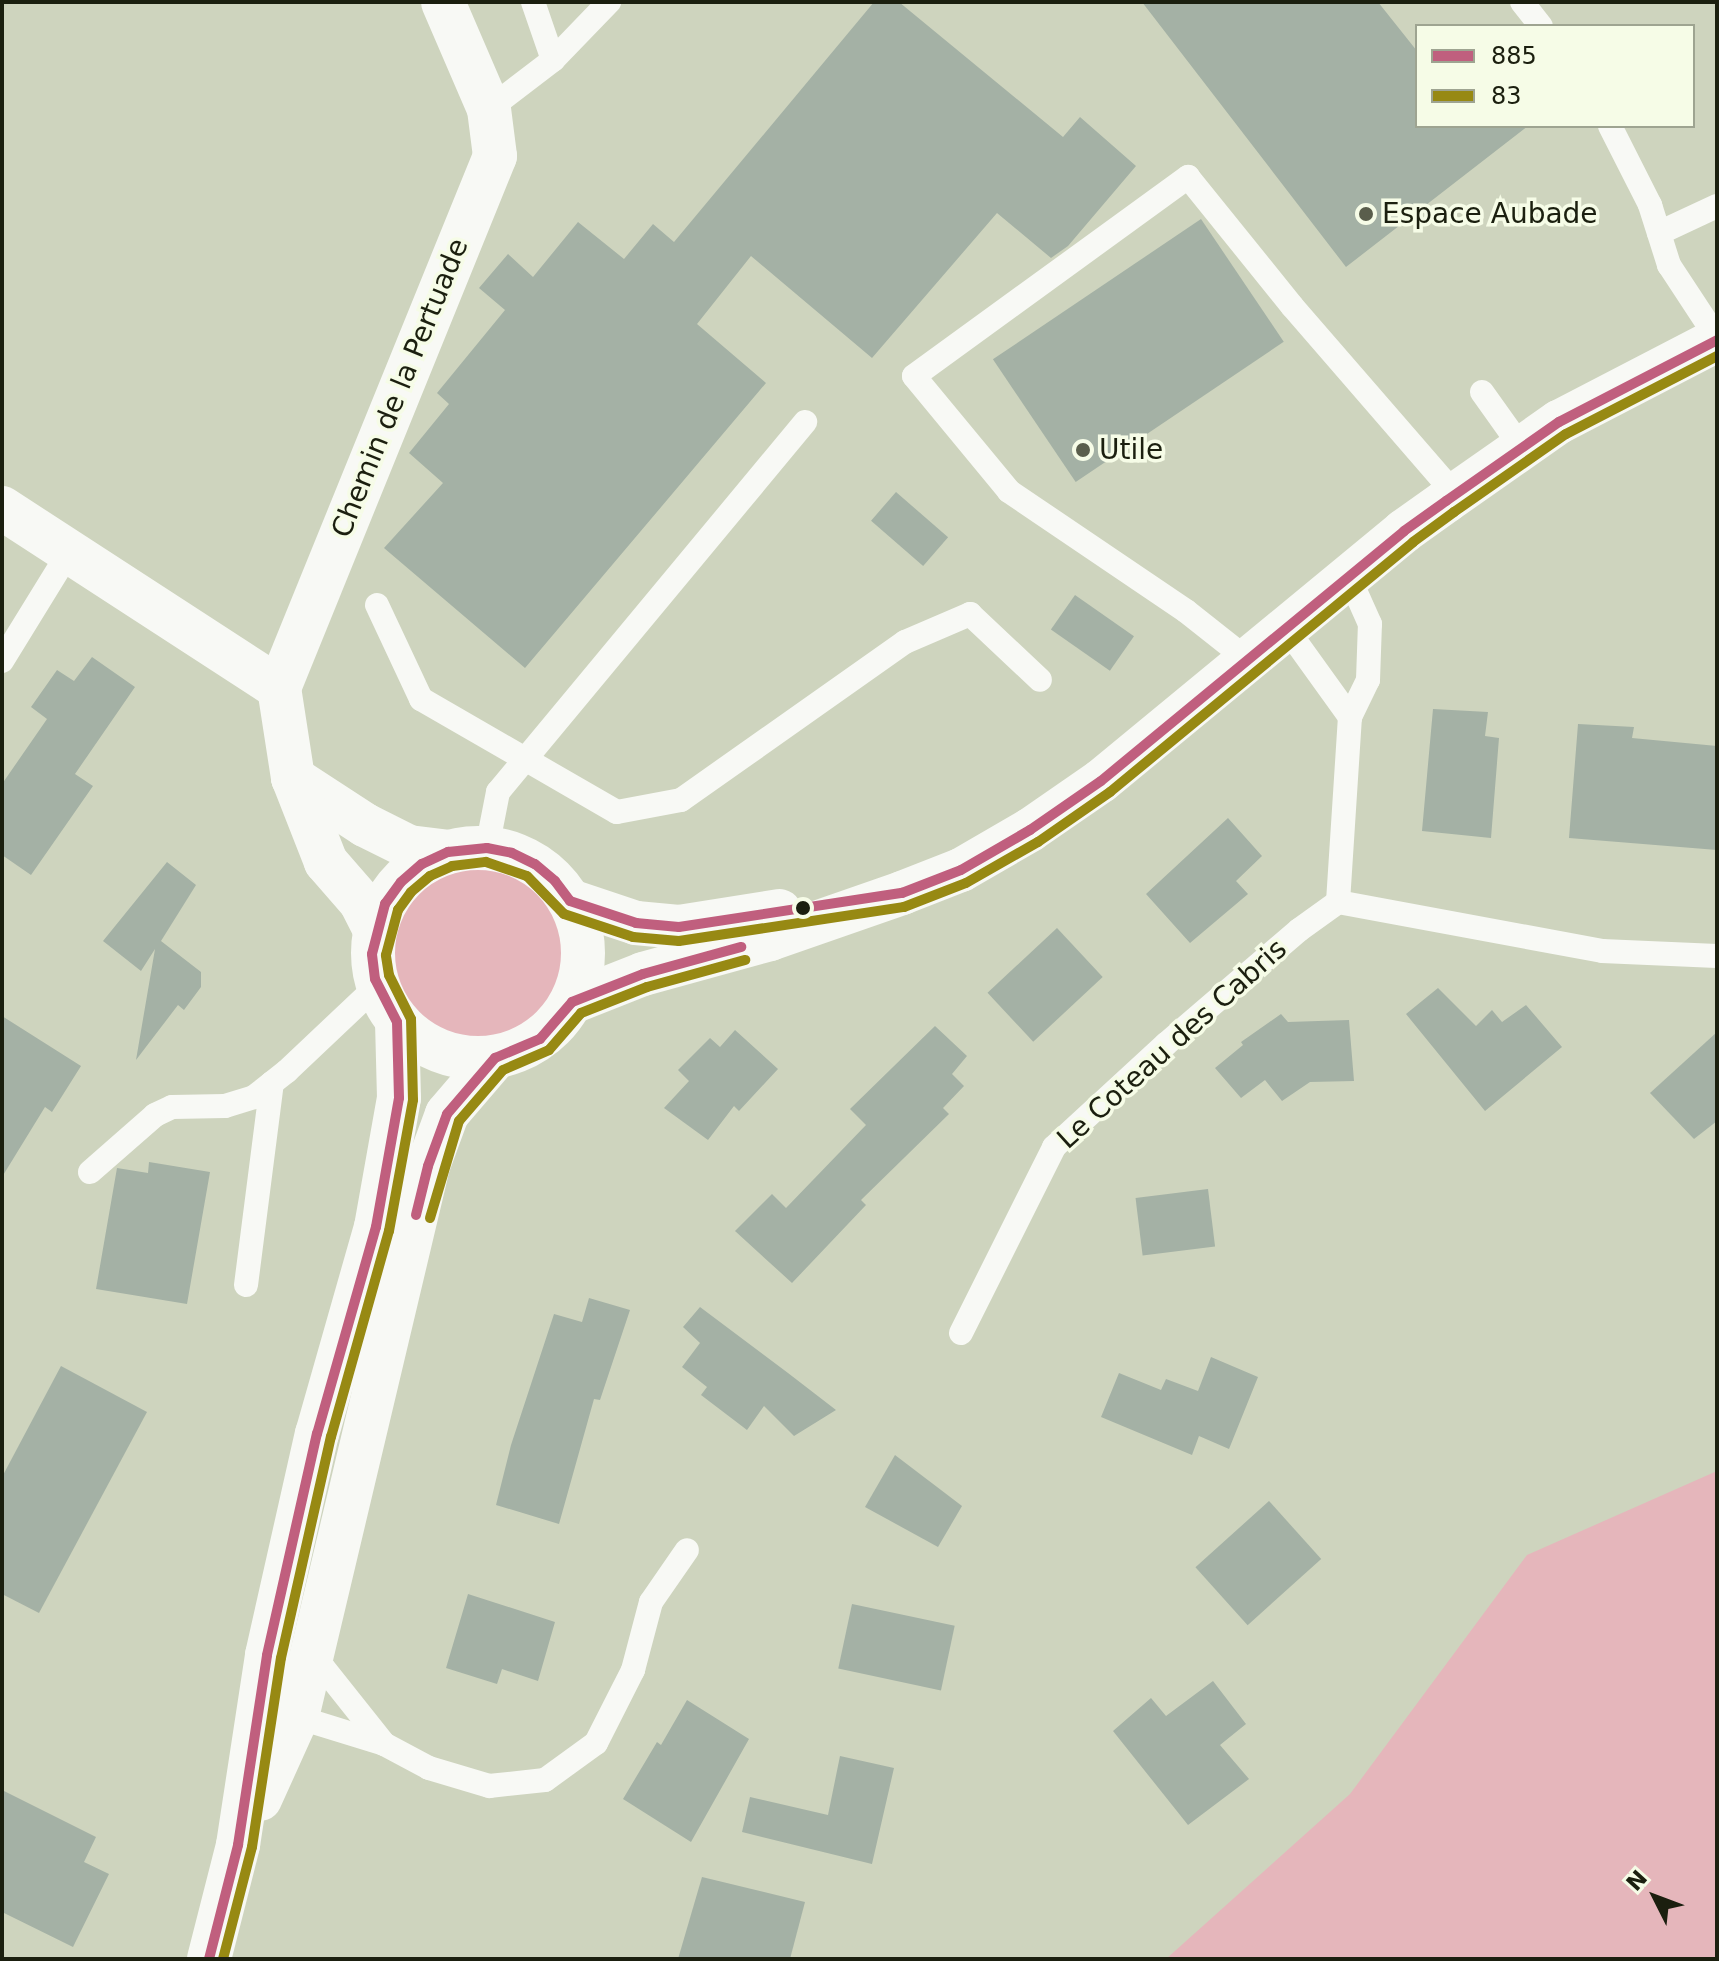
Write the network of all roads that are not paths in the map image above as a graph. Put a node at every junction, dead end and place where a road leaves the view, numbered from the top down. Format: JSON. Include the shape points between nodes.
{"nodes":[{"id":1,"x":443,"y":2,"type":"edge"},
{"id":2,"x":533,"y":2,"type":"edge"},
{"id":3,"x":609,"y":2,"type":"edge"},
{"id":4,"x":1522,"y":2,"type":"edge"},
{"id":5,"x":1539,"y":24,"type":"edge"},
{"id":6,"x":553,"y":60,"type":"junction"},
{"id":7,"x":489,"y":109,"type":"junction"},
{"id":8,"x":1611,"y":128,"type":"edge"},
{"id":9,"x":1717,"y":206,"type":"edge"},
{"id":10,"x":1659,"y":233,"type":"junction"},
{"id":11,"x":1717,"y":339,"type":"edge"},
{"id":12,"x":1482,"y":392,"type":"dead end"},
{"id":13,"x":805,"y":422,"type":"dead end"},
{"id":14,"x":1522,"y":448,"type":"junction"},
{"id":15,"x":1455,"y":494,"type":"junction"},
{"id":16,"x":2,"y":508,"type":"edge"},
{"id":17,"x":69,"y":552,"type":"junction"},
{"id":18,"x":1349,"y":577,"type":"junction"},
{"id":19,"x":377,"y":605,"type":"dead end"},
{"id":20,"x":1286,"y":628,"type":"junction"},
{"id":21,"x":1248,"y":660,"type":"junction"},
{"id":22,"x":2,"y":661,"type":"edge"},
{"id":23,"x":1040,"y":680,"type":"dead end"},
{"id":24,"x":279,"y":688,"type":"junction"},
{"id":25,"x":1350,"y":717,"type":"junction"},
{"id":26,"x":528,"y":757,"type":"junction"},
{"id":27,"x":293,"y":778,"type":"junction"},
{"id":28,"x":468,"y":850,"type":"junction"},
{"id":29,"x":902,"y":893,"type":"junction"},
{"id":30,"x":570,"y":901,"type":"junction"},
{"id":31,"x":1338,"y":902,"type":"junction"},
{"id":32,"x":375,"y":930,"type":"junction"},
{"id":33,"x":1717,"y":956,"type":"edge"},
{"id":34,"x":572,"y":1002,"type":"junction"},
{"id":35,"x":387,"y":1004,"type":"junction"},
{"id":36,"x":495,"y":1058,"type":"junction"},
{"id":37,"x":272,"y":1083,"type":"junction"},
{"id":38,"x":90,"y":1172,"type":"dead end"},
{"id":39,"x":246,"y":1285,"type":"dead end"},
{"id":40,"x":961,"y":1333,"type":"dead end"},
{"id":41,"x":687,"y":1550,"type":"dead end"},
{"id":42,"x":316,"y":1640,"type":"junction"},
{"id":43,"x":267,"y":1655,"type":"junction"},
{"id":44,"x":297,"y":1717,"type":"junction"},
{"id":45,"x":384,"y":1744,"type":"junction"},
{"id":46,"x":238,"y":1845,"type":"junction"},
{"id":47,"x":209,"y":1959,"type":"edge"}],
"edges":[{"from":1,"to":7,"type":"main road","name":"Chemin de la Pertuade"},
{"from":2,"to":6,"type":"lane"},
{"from":3,"to":6,"type":"lane"},
{"from":4,"to":5,"type":"lane"},
{"from":6,"to":7,"type":"lane"},
{"from":7,"to":24,"type":"main road","name":"Chemin de la Pertuade","via":[[495,156]]},
{"from":8,"to":10,"type":"lane"},
{"from":9,"to":10,"type":"lane"},
{"from":10,"to":11,"type":"lane","via":[[1669,265]]},
{"from":11,"to":14,"type":"main road","via":[[1559,422]]},
{"from":12,"to":14,"type":"lane"},
{"from":13,"to":26,"type":"lane"},
{"from":14,"to":15,"type":"main road"},
{"from":15,"to":18,"type":"main road"},
{"from":15,"to":21,"type":"lane","via":[[1188,177],[914,376],[1009,491],[1186,611]]},
{"from":16,"to":17,"type":"main road"},
{"from":17,"to":22,"type":"lane"},
{"from":17,"to":24,"type":"main road"},
{"from":18,"to":20,"type":"main road"},
{"from":18,"to":25,"type":"lane","via":[[1370,624],[1368,680]]},
{"from":19,"to":26,"type":"lane","via":[[421,699]]},
{"from":20,"to":21,"type":"main road"},
{"from":20,"to":25,"type":"lane"},
{"from":21,"to":29,"type":"main road","via":[[1101,781],[1030,830],[961,870]]},
{"from":23,"to":26,"type":"lane","via":[[970,614],[905,642],[681,800],[617,812]]},
{"from":24,"to":27,"type":"main road"},
{"from":25,"to":31,"type":"lane"},
{"from":26,"to":28,"type":"lane","via":[[498,792]]},
{"from":27,"to":28,"type":"main road","via":[[409,847]]},
{"from":27,"to":32,"type":"main road","via":[[326,862],[360,901]]},
{"from":28,"to":30,"type":"main road","via":[[512,853],[535,864]]},
{"from":28,"to":32,"type":"main road","via":[[422,864],[401,882]]},
{"from":29,"to":30,"type":"main road","via":[[679,927],[636,923]]},
{"from":29,"to":34,"type":"main road","via":[[770,939],[643,974]]},
{"from":30,"to":34,"type":"main road","via":[[584,952]]},
{"from":31,"to":33,"type":"lane","via":[[1602,951]]},
{"from":31,"to":40,"type":"lane","name":"Le Coteau des Cabris","via":[[1166,1044],[1054,1147]]},
{"from":32,"to":35,"type":"main road","via":[[372,954]]},
{"from":34,"to":36,"type":"main road","via":[[540,1039]]},
{"from":35,"to":36,"type":"main road","via":[[417,1040],[442,1053]]},
{"from":35,"to":37,"type":"lane"},
{"from":35,"to":43,"type":"main road","via":[[399,1098],[376,1227],[317,1434]]},
{"from":36,"to":42,"type":"main road","via":[[447,1114],[428,1166]]},
{"from":37,"to":38,"type":"lane","via":[[254,1097],[225,1106],[172,1107],[155,1115]]},
{"from":37,"to":39,"type":"lane"},
{"from":41,"to":45,"type":"lane","via":[[651,1602],[633,1670],[596,1743],[545,1780],[489,1786],[429,1768]]},
{"from":42,"to":44,"type":"main road"},
{"from":42,"to":45,"type":"lane","via":[[322,1666]]},
{"from":43,"to":44,"type":"lane"},
{"from":43,"to":46,"type":"main road"},
{"from":44,"to":45,"type":"lane"},
{"from":44,"to":46,"type":"main road"},
{"from":46,"to":47,"type":"main road"}]}
